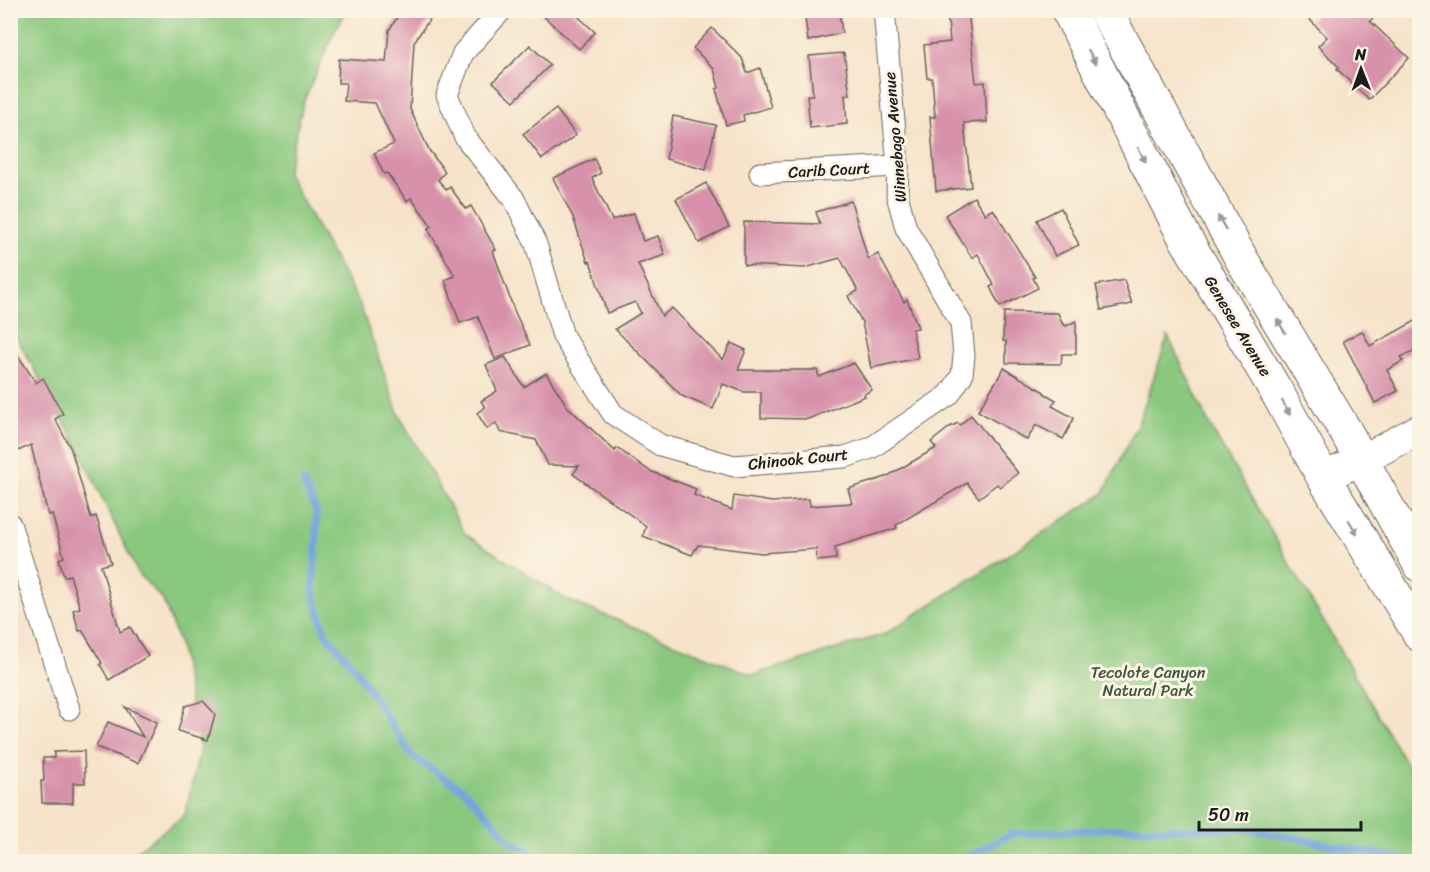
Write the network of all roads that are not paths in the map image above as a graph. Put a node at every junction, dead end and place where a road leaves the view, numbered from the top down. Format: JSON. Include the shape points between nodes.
{"nodes":[{"id":1,"x":502,"y":10,"type":"edge"},
{"id":2,"x":884,"y":10,"type":"edge"},
{"id":3,"x":1068,"y":10,"type":"edge"},
{"id":4,"x":1105,"y":10,"type":"edge"},
{"id":5,"x":898,"y":166,"type":"junction"},
{"id":6,"x":760,"y":173,"type":"dead end"},
{"id":7,"x":964,"y":356,"type":"joint"},
{"id":8,"x":1419,"y":429,"type":"edge"},
{"id":9,"x":1362,"y":460,"type":"junction"},
{"id":10,"x":1323,"y":477,"type":"junction"},
{"id":11,"x":10,"y":524,"type":"edge"},
{"id":12,"x":1419,"y":565,"type":"edge"},
{"id":13,"x":18,"y":572,"type":"edge"},
{"id":14,"x":1419,"y":635,"type":"edge"},
{"id":15,"x":69,"y":709,"type":"dead end"}],
"edges":[{"from":1,"to":7,"type":"street","name":"Chinook Court","via":[[463,53],[447,95],[465,137],[514,199],[536,244],[563,336],[613,414],[660,445],[734,466],[845,457],[871,448],[949,395],[962,375]]},
{"from":2,"to":5,"type":"street","name":"Winnebago Avenue"},
{"from":3,"to":10,"type":"main road","name":"Genesee Avenue","one_way":true,"via":[[1184,236],[1280,396]]},
{"from":9,"to":4,"type":"main road","one_way":true,"via":[[1242,260]]},
{"from":5,"to":6,"type":"street","name":"Carib Court"},
{"from":5,"to":7,"type":"street","name":"Winnebago Avenue","via":[[897,195],[906,228],[962,323]]},
{"from":8,"to":9,"type":"street"},
{"from":9,"to":10,"type":"street"},
{"from":9,"to":12,"type":"main road"},
{"from":10,"to":14,"type":"main road","name":"Genesee Avenue","one_way":true},
{"from":11,"to":13,"type":"street"},
{"from":13,"to":15,"type":"street"}]}
